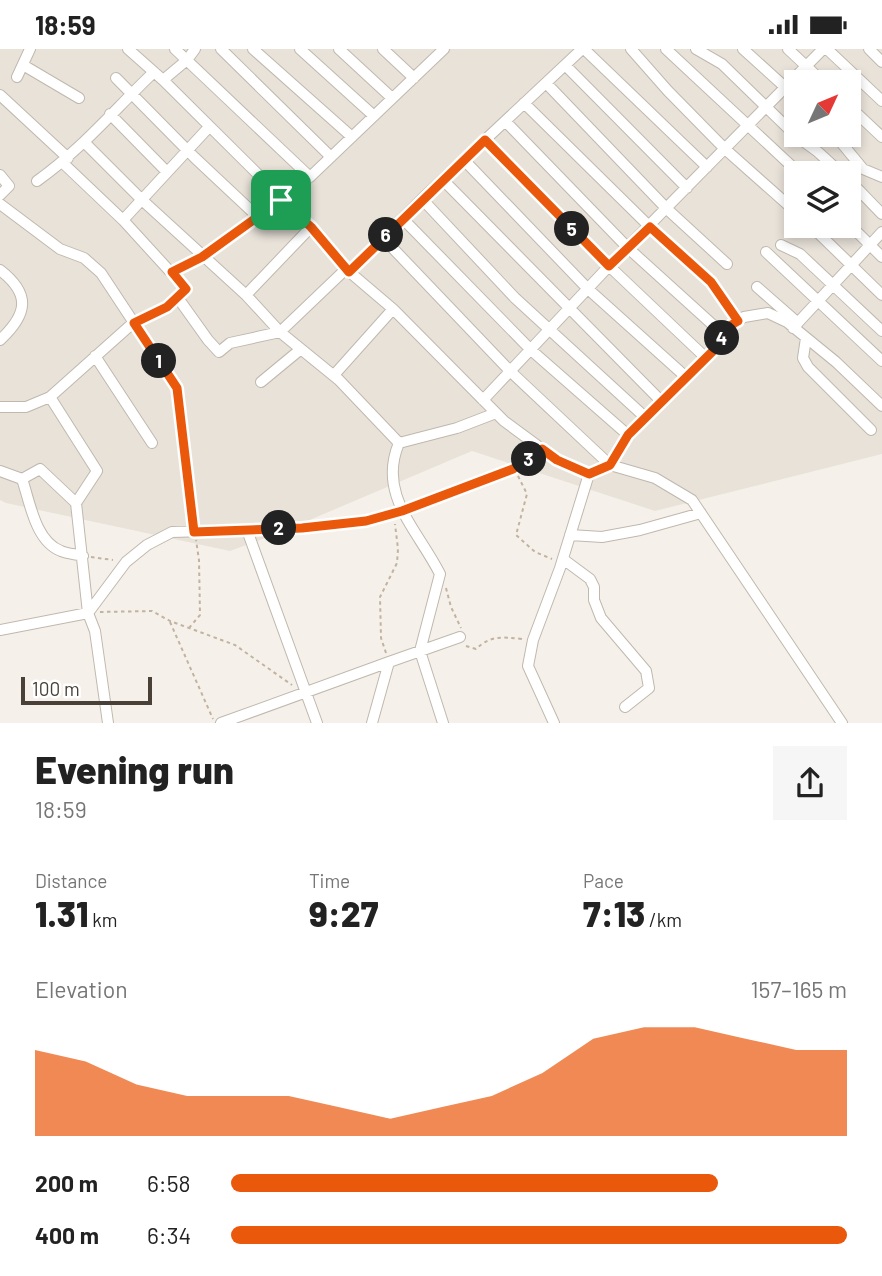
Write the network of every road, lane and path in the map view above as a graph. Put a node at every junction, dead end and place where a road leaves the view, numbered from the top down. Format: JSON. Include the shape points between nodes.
{"nodes":[{"id":1,"x":30,"y":49,"type":"edge"},
{"id":2,"x":128,"y":49,"type":"edge"},
{"id":3,"x":175,"y":49,"type":"edge"},
{"id":4,"x":195,"y":49,"type":"edge"},
{"id":5,"x":221,"y":49,"type":"edge"},
{"id":6,"x":253,"y":49,"type":"edge"},
{"id":7,"x":300,"y":49,"type":"edge"},
{"id":8,"x":339,"y":49,"type":"edge"},
{"id":9,"x":383,"y":49,"type":"edge"},
{"id":10,"x":427,"y":49,"type":"edge"},
{"id":11,"x":583,"y":49,"type":"edge"},
{"id":12,"x":631,"y":49,"type":"edge"},
{"id":13,"x":666,"y":49,"type":"edge"},
{"id":14,"x":696,"y":49,"type":"edge"},
{"id":15,"x":743,"y":49,"type":"edge"},
{"id":16,"x":788,"y":49,"type":"edge"},
{"id":17,"x":825,"y":49,"type":"edge"},
{"id":18,"x":869,"y":49,"type":"edge"},
{"id":19,"x":441,"y":53,"type":"edge"},
{"id":20,"x":187,"y":60,"type":"junction"},
{"id":21,"x":882,"y":62,"type":"edge"},
{"id":22,"x":23,"y":65,"type":"junction"},
{"id":23,"x":565,"y":65,"type":"junction"},
{"id":24,"x":806,"y":66,"type":"junction"},
{"id":25,"x":802,"y":70,"type":"edge"},
{"id":26,"x":810,"y":70,"type":"edge"},
{"id":27,"x":158,"y":76,"type":"junction"},
{"id":28,"x":17,"y":77,"type":"dead end"},
{"id":29,"x":116,"y":78,"type":"dead end"},
{"id":30,"x":414,"y":78,"type":"junction"},
{"id":31,"x":546,"y":83,"type":"junction"},
{"id":32,"x":784,"y":86,"type":"edge"},
{"id":33,"x":784,"y":88,"type":"edge"},
{"id":34,"x":131,"y":94,"type":"junction"},
{"id":35,"x":0,"y":95,"type":"edge"},
{"id":36,"x":79,"y":98,"type":"dead end"},
{"id":37,"x":392,"y":98,"type":"junction"},
{"id":38,"x":882,"y":101,"type":"edge"},
{"id":39,"x":524,"y":103,"type":"junction"},
{"id":40,"x":766,"y":107,"type":"junction"},
{"id":41,"x":110,"y":114,"type":"junction"},
{"id":42,"x":374,"y":116,"type":"junction"},
{"id":43,"x":861,"y":117,"type":"edge"},
{"id":44,"x":506,"y":122,"type":"junction"},
{"id":45,"x":748,"y":126,"type":"junction"},
{"id":46,"x":209,"y":127,"type":"junction"},
{"id":47,"x":352,"y":137,"type":"junction"},
{"id":48,"x":882,"y":137,"type":"edge"},
{"id":49,"x":485,"y":140,"type":"junction"},
{"id":50,"x":84,"y":142,"type":"junction"},
{"id":51,"x":845,"y":147,"type":"edge"},
{"id":52,"x":725,"y":149,"type":"junction"},
{"id":53,"x":187,"y":151,"type":"junction"},
{"id":54,"x":331,"y":157,"type":"junction"},
{"id":55,"x":464,"y":160,"type":"junction"},
{"id":56,"x":65,"y":161,"type":"junction"},
{"id":57,"x":786,"y":161,"type":"edge"},
{"id":58,"x":828,"y":161,"type":"edge"},
{"id":59,"x":707,"y":167,"type":"junction"},
{"id":60,"x":167,"y":172,"type":"junction"},
{"id":61,"x":0,"y":175,"type":"edge"},
{"id":62,"x":310,"y":177,"type":"junction"},
{"id":63,"x":882,"y":177,"type":"edge"},
{"id":64,"x":443,"y":180,"type":"junction"},
{"id":65,"x":37,"y":181,"type":"dead end"},
{"id":66,"x":687,"y":188,"type":"junction"},
{"id":67,"x":861,"y":192,"type":"edge"},
{"id":68,"x":0,"y":195,"type":"edge"},
{"id":69,"x":280,"y":198,"type":"junction"},
{"id":70,"x":422,"y":199,"type":"junction"},
{"id":71,"x":142,"y":200,"type":"junction"},
{"id":72,"x":784,"y":201,"type":"edge"},
{"id":73,"x":0,"y":204,"type":"edge"},
{"id":74,"x":667,"y":209,"type":"junction"},
{"id":75,"x":882,"y":214,"type":"edge"},
{"id":76,"x":258,"y":217,"type":"junction"},
{"id":77,"x":402,"y":219,"type":"junction"},
{"id":78,"x":123,"y":220,"type":"junction"},
{"id":79,"x":311,"y":227,"type":"junction"},
{"id":80,"x":650,"y":227,"type":"junction"},
{"id":81,"x":882,"y":232,"type":"edge"},
{"id":82,"x":861,"y":237,"type":"edge"},
{"id":83,"x":383,"y":238,"type":"junction"},
{"id":84,"x":824,"y":238,"type":"edge"},
{"id":85,"x":781,"y":245,"type":"dead end"},
{"id":86,"x":870,"y":246,"type":"junction"},
{"id":87,"x":628,"y":248,"type":"junction"},
{"id":88,"x":766,"y":251,"type":"dead end"},
{"id":89,"x":202,"y":257,"type":"junction"},
{"id":90,"x":882,"y":257,"type":"edge"},
{"id":91,"x":727,"y":264,"type":"dead end"},
{"id":92,"x":852,"y":264,"type":"junction"},
{"id":93,"x":609,"y":266,"type":"junction"},
{"id":94,"x":0,"y":270,"type":"edge"},
{"id":95,"x":348,"y":270,"type":"junction"},
{"id":96,"x":172,"y":272,"type":"junction"},
{"id":97,"x":833,"y":285,"type":"junction"},
{"id":98,"x":757,"y":286,"type":"dead end"},
{"id":99,"x":588,"y":289,"type":"junction"},
{"id":100,"x":246,"y":295,"type":"junction"},
{"id":101,"x":882,"y":295,"type":"edge"},
{"id":102,"x":178,"y":298,"type":"junction"},
{"id":103,"x":819,"y":300,"type":"junction"},
{"id":104,"x":393,"y":309,"type":"junction"},
{"id":105,"x":570,"y":309,"type":"junction"},
{"id":106,"x":738,"y":321,"type":"junction"},
{"id":107,"x":134,"y":323,"type":"junction"},
{"id":108,"x":796,"y":325,"type":"junction"},
{"id":109,"x":550,"y":330,"type":"junction"},
{"id":110,"x":882,"y":331,"type":"edge"},
{"id":111,"x":280,"y":332,"type":"junction"},
{"id":112,"x":724,"y":335,"type":"junction"},
{"id":113,"x":806,"y":338,"type":"junction"},
{"id":114,"x":0,"y":340,"type":"edge"},
{"id":115,"x":301,"y":349,"type":"junction"},
{"id":116,"x":531,"y":350,"type":"junction"},
{"id":117,"x":95,"y":356,"type":"junction"},
{"id":118,"x":706,"y":358,"type":"junction"},
{"id":119,"x":882,"y":361,"type":"edge"},
{"id":120,"x":511,"y":372,"type":"junction"},
{"id":121,"x":334,"y":376,"type":"junction"},
{"id":122,"x":686,"y":377,"type":"junction"},
{"id":123,"x":261,"y":382,"type":"dead end"},
{"id":124,"x":50,"y":397,"type":"junction"},
{"id":125,"x":483,"y":400,"type":"junction"},
{"id":126,"x":662,"y":402,"type":"junction"},
{"id":127,"x":882,"y":406,"type":"edge"},
{"id":128,"x":0,"y":407,"type":"edge"},
{"id":129,"x":496,"y":413,"type":"junction"},
{"id":130,"x":646,"y":418,"type":"junction"},
{"id":131,"x":871,"y":430,"type":"dead end"},
{"id":132,"x":628,"y":435,"type":"junction"},
{"id":133,"x":152,"y":443,"type":"dead end"},
{"id":134,"x":398,"y":443,"type":"junction"},
{"id":135,"x":542,"y":449,"type":"junction"},
{"id":136,"x":610,"y":465,"type":"junction"},
{"id":137,"x":513,"y":469,"type":"junction"},
{"id":138,"x":0,"y":471,"type":"edge"},
{"id":139,"x":589,"y":474,"type":"junction"},
{"id":140,"x":22,"y":478,"type":"junction"},
{"id":141,"x":75,"y":503,"type":"junction"},
{"id":142,"x":402,"y":511,"type":"junction"},
{"id":143,"x":701,"y":513,"type":"junction"},
{"id":144,"x":247,"y":530,"type":"junction"},
{"id":145,"x":194,"y":532,"type":"junction"},
{"id":146,"x":570,"y":535,"type":"junction"},
{"id":147,"x":83,"y":556,"type":"junction"},
{"id":148,"x":563,"y":561,"type":"junction"},
{"id":149,"x":125,"y":562,"type":"junction"},
{"id":150,"x":440,"y":574,"type":"junction"},
{"id":151,"x":88,"y":613,"type":"junction"},
{"id":152,"x":170,"y":621,"type":"junction"},
{"id":153,"x":188,"y":628,"type":"junction"},
{"id":154,"x":0,"y":630,"type":"edge"},
{"id":155,"x":460,"y":637,"type":"junction"},
{"id":156,"x":533,"y":640,"type":"junction"},
{"id":157,"x":420,"y":651,"type":"junction"},
{"id":158,"x":389,"y":662,"type":"junction"},
{"id":159,"x":305,"y":694,"type":"junction"},
{"id":160,"x":625,"y":707,"type":"dead end"},
{"id":161,"x":108,"y":723,"type":"edge"},
{"id":162,"x":215,"y":723,"type":"edge"},
{"id":163,"x":221,"y":723,"type":"edge"},
{"id":164,"x":317,"y":723,"type":"edge"},
{"id":165,"x":372,"y":723,"type":"edge"},
{"id":166,"x":443,"y":723,"type":"edge"},
{"id":167,"x":554,"y":723,"type":"edge"},
{"id":168,"x":842,"y":723,"type":"edge"}],
"edges":[{"from":1,"to":22,"type":"street"},
{"from":2,"to":27,"type":"street"},
{"from":3,"to":20,"type":"street"},
{"from":4,"to":20,"type":"street"},
{"from":5,"to":54,"type":"street"},
{"from":6,"to":47,"type":"street"},
{"from":7,"to":42,"type":"street"},
{"from":8,"to":37,"type":"street"},
{"from":9,"to":30,"type":"street"},
{"from":10,"to":19,"type":"street"},
{"from":11,"to":23,"type":"street"},
{"from":11,"to":59,"type":"street"},
{"from":12,"to":52,"type":"street"},
{"from":13,"to":45,"type":"street"},
{"from":14,"to":40,"type":"street","via":[[722,64]]},
{"from":15,"to":32,"type":"street"},
{"from":16,"to":24,"type":"street"},
{"from":17,"to":24,"type":"street"},
{"from":17,"to":38,"type":"street"},
{"from":18,"to":21,"type":"street"},
{"from":19,"to":30,"type":"street"},
{"from":20,"to":27,"type":"street"},
{"from":20,"to":62,"type":"street"},
{"from":22,"to":28,"type":"street"},
{"from":22,"to":36,"type":"street"},
{"from":23,"to":31,"type":"street"},
{"from":23,"to":66,"type":"street"},
{"from":24,"to":25,"type":"street"},
{"from":24,"to":26,"type":"street"},
{"from":27,"to":34,"type":"street"},
{"from":27,"to":46,"type":"street"},
{"from":29,"to":34,"type":"street"},
{"from":30,"to":37,"type":"street"},
{"from":31,"to":39,"type":"street"},
{"from":31,"to":74,"type":"street"},
{"from":33,"to":40,"type":"street"},
{"from":34,"to":41,"type":"street"},
{"from":34,"to":53,"type":"street"},
{"from":35,"to":56,"type":"street"},
{"from":37,"to":42,"type":"street"},
{"from":39,"to":44,"type":"street"},
{"from":39,"to":80,"type":"street"},
{"from":40,"to":45,"type":"street"},
{"from":40,"to":58,"type":"street"},
{"from":41,"to":50,"type":"street"},
{"from":41,"to":60,"type":"street"},
{"from":42,"to":47,"type":"street"},
{"from":43,"to":48,"type":"street"},
{"from":44,"to":49,"type":"street"},
{"from":44,"to":87,"type":"street"},
{"from":45,"to":52,"type":"street"},
{"from":45,"to":57,"type":"street"},
{"from":46,"to":53,"type":"street"},
{"from":46,"to":69,"type":"street"},
{"from":47,"to":54,"type":"street"},
{"from":49,"to":55,"type":"street"},
{"from":49,"to":93,"type":"street"},
{"from":50,"to":56,"type":"street"},
{"from":50,"to":71,"type":"street"},
{"from":51,"to":63,"type":"street","via":[[863,169]]},
{"from":52,"to":59,"type":"street"},
{"from":52,"to":72,"type":"street"},
{"from":53,"to":60,"type":"street"},
{"from":53,"to":76,"type":"street"},
{"from":54,"to":62,"type":"street"},
{"from":55,"to":64,"type":"street"},
{"from":55,"to":99,"type":"street"},
{"from":56,"to":65,"type":"street"},
{"from":56,"to":78,"type":"street"},
{"from":59,"to":66,"type":"street"},
{"from":60,"to":71,"type":"street"},
{"from":61,"to":68,"type":"street","via":[[9,186]]},
{"from":62,"to":69,"type":"street"},
{"from":64,"to":70,"type":"street"},
{"from":64,"to":105,"type":"street"},
{"from":66,"to":74,"type":"street"},
{"from":67,"to":75,"type":"street"},
{"from":69,"to":76,"type":"street"},
{"from":69,"to":79,"type":"street"},
{"from":70,"to":77,"type":"street"},
{"from":70,"to":109,"type":"street"},
{"from":71,"to":78,"type":"street"},
{"from":71,"to":89,"type":"street"},
{"from":73,"to":107,"type":"street","via":[[101,273]]},
{"from":74,"to":80,"type":"street"},
{"from":74,"to":91,"type":"street"},
{"from":76,"to":89,"type":"street"},
{"from":77,"to":83,"type":"street"},
{"from":77,"to":116,"type":"street"},
{"from":78,"to":96,"type":"street"},
{"from":79,"to":95,"type":"street"},
{"from":79,"to":100,"type":"street"},
{"from":80,"to":87,"type":"street"},
{"from":80,"to":106,"type":"street","via":[[711,282]]},
{"from":81,"to":86,"type":"street"},
{"from":82,"to":86,"type":"street"},
{"from":83,"to":95,"type":"street"},
{"from":83,"to":120,"type":"street"},
{"from":84,"to":92,"type":"street"},
{"from":85,"to":97,"type":"street","via":[[800,254]]},
{"from":86,"to":90,"type":"street"},
{"from":86,"to":92,"type":"street"},
{"from":87,"to":93,"type":"street"},
{"from":87,"to":112,"type":"street"},
{"from":88,"to":103,"type":"street"},
{"from":89,"to":96,"type":"street"},
{"from":89,"to":100,"type":"street"},
{"from":92,"to":97,"type":"street"},
{"from":92,"to":101,"type":"street"},
{"from":93,"to":99,"type":"street"},
{"from":93,"to":118,"type":"street"},
{"from":94,"to":114,"type":"street","via":[[15,281],[22,294],[15,327]]},
{"from":95,"to":104,"type":"street"},
{"from":95,"to":111,"type":"street"},
{"from":96,"to":102,"type":"street","via":[[186,289]]},
{"from":97,"to":103,"type":"street"},
{"from":97,"to":110,"type":"street"},
{"from":98,"to":108,"type":"street"},
{"from":99,"to":105,"type":"street"},
{"from":99,"to":122,"type":"street"},
{"from":100,"to":111,"type":"street"},
{"from":102,"to":107,"type":"street"},
{"from":102,"to":111,"type":"street","via":[[219,352],[230,343]]},
{"from":103,"to":108,"type":"street"},
{"from":103,"to":119,"type":"street"},
{"from":104,"to":121,"type":"street"},
{"from":104,"to":125,"type":"street"},
{"from":105,"to":109,"type":"street"},
{"from":105,"to":126,"type":"street"},
{"from":106,"to":108,"type":"street","via":[[768,313]]},
{"from":106,"to":112,"type":"street"},
{"from":107,"to":117,"type":"street"},
{"from":107,"to":145,"type":"street","via":[[177,388]]},
{"from":108,"to":113,"type":"street"},
{"from":109,"to":116,"type":"street"},
{"from":109,"to":130,"type":"street"},
{"from":111,"to":115,"type":"street"},
{"from":112,"to":118,"type":"street"},
{"from":113,"to":127,"type":"street"},
{"from":113,"to":131,"type":"street","via":[[803,358],[808,367]]},
{"from":115,"to":121,"type":"street"},
{"from":115,"to":123,"type":"street"},
{"from":116,"to":120,"type":"street"},
{"from":116,"to":132,"type":"street"},
{"from":117,"to":124,"type":"street"},
{"from":117,"to":133,"type":"street"},
{"from":118,"to":122,"type":"street"},
{"from":120,"to":125,"type":"street"},
{"from":120,"to":136,"type":"street"},
{"from":121,"to":134,"type":"street"},
{"from":122,"to":126,"type":"street"},
{"from":124,"to":128,"type":"street","via":[[26,407]]},
{"from":124,"to":141,"type":"street","via":[[97,471]]},
{"from":125,"to":129,"type":"street"},
{"from":126,"to":130,"type":"street"},
{"from":129,"to":134,"type":"street"},
{"from":129,"to":135,"type":"street"},
{"from":130,"to":132,"type":"street"},
{"from":132,"to":136,"type":"street"},
{"from":134,"to":142,"type":"street","via":[[391,470]]},
{"from":135,"to":137,"type":"street"},
{"from":135,"to":139,"type":"street"},
{"from":136,"to":139,"type":"street"},
{"from":136,"to":143,"type":"street","via":[[655,478],[692,500]]},
{"from":137,"to":142,"type":"street"},
{"from":137,"to":148,"type":"path","via":[[527,494],[516,535],[535,552]]},
{"from":138,"to":140,"type":"street"},
{"from":139,"to":146,"type":"street"},
{"from":140,"to":141,"type":"street","via":[[40,469]]},
{"from":140,"to":147,"type":"street","via":[[39,529],[49,544]]},
{"from":141,"to":147,"type":"street"},
{"from":142,"to":144,"type":"street","via":[[361,522]]},
{"from":142,"to":150,"type":"street"},
{"from":142,"to":158,"type":"path","via":[[396,522],[397,563],[380,597],[381,638]]},
{"from":143,"to":146,"type":"street","via":[[601,537]]},
{"from":143,"to":168,"type":"street"},
{"from":144,"to":145,"type":"street"},
{"from":144,"to":159,"type":"street"},
{"from":145,"to":149,"type":"street","via":[[162,537]]},
{"from":145,"to":153,"type":"path","via":[[200,560],[200,615]]},
{"from":146,"to":148,"type":"street"},
{"from":147,"to":149,"type":"path"},
{"from":147,"to":151,"type":"street"},
{"from":148,"to":156,"type":"street"},
{"from":148,"to":160,"type":"street","via":[[590,579],[601,618],[646,671],[649,688]]},
{"from":149,"to":151,"type":"street"},
{"from":150,"to":155,"type":"path","via":[[461,626]]},
{"from":150,"to":157,"type":"street"},
{"from":151,"to":152,"type":"path","via":[[152,611]]},
{"from":151,"to":154,"type":"street"},
{"from":151,"to":161,"type":"street","via":[[95,631]]},
{"from":152,"to":153,"type":"path"},
{"from":152,"to":162,"type":"path"},
{"from":153,"to":159,"type":"path","via":[[235,645]]},
{"from":155,"to":156,"type":"path","via":[[467,648],[476,649],[486,639]]},
{"from":155,"to":157,"type":"street"},
{"from":156,"to":167,"type":"street","via":[[528,666]]},
{"from":157,"to":158,"type":"street"},
{"from":157,"to":166,"type":"street"},
{"from":158,"to":159,"type":"street"},
{"from":158,"to":165,"type":"street"},
{"from":159,"to":163,"type":"street"},
{"from":159,"to":164,"type":"street"}]}
